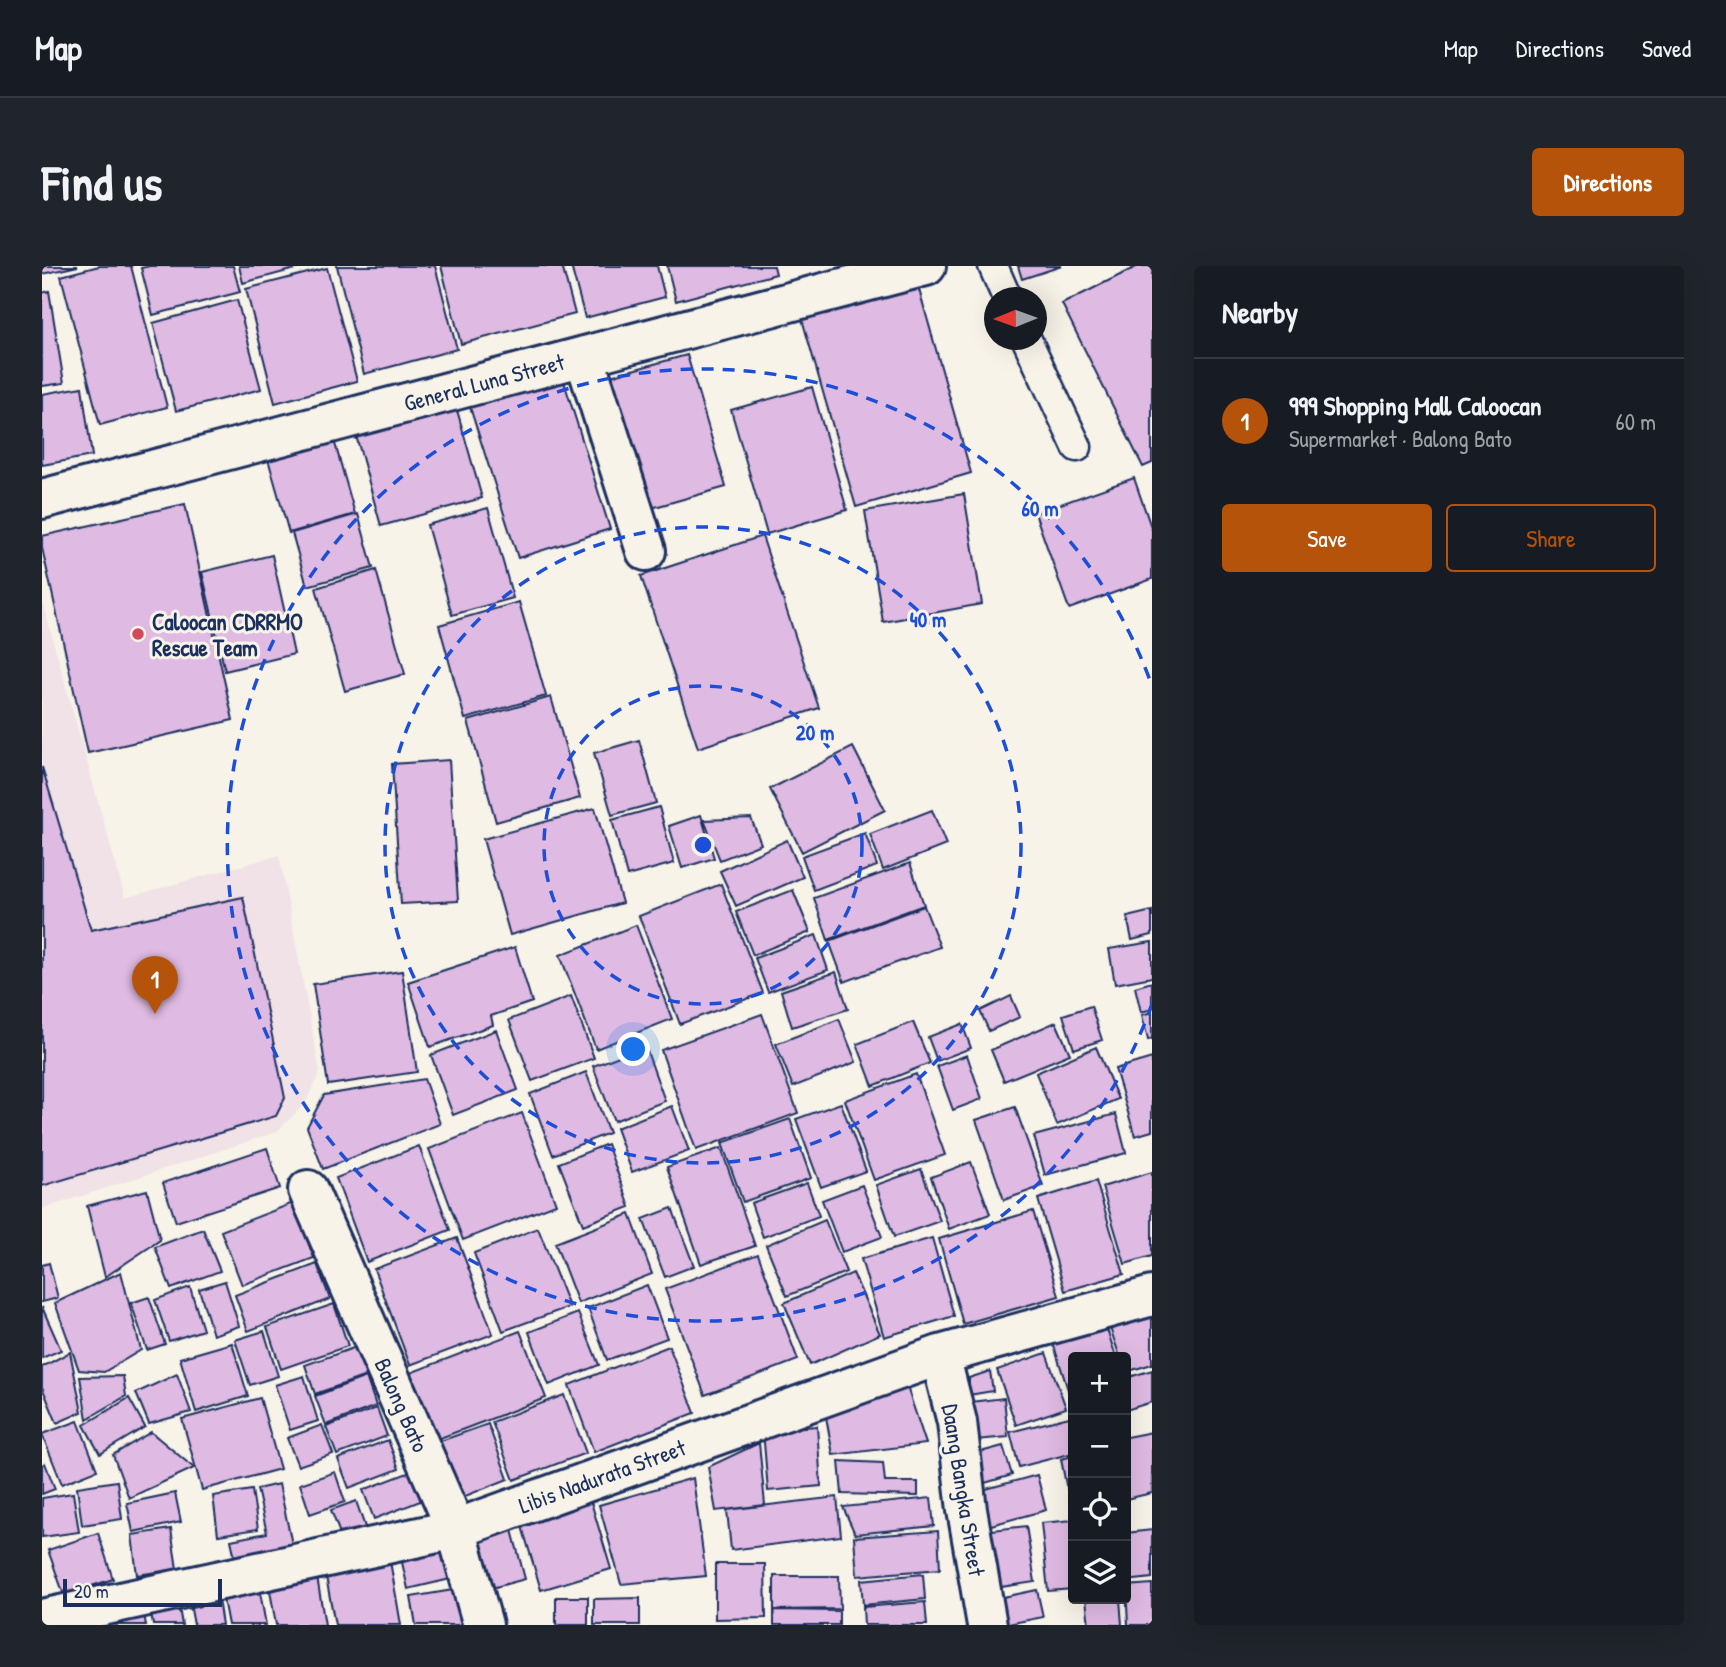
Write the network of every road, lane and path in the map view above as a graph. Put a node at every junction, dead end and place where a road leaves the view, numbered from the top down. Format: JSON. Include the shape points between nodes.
{"nodes":[{"id":1,"x":926,"y":266,"type":"edge"},
{"id":2,"x":993,"y":266,"type":"edge"},
{"id":3,"x":1002,"y":287,"type":"edge"},
{"id":4,"x":1032,"y":350,"type":"edge"},
{"id":5,"x":584,"y":356,"type":"junction"},
{"id":6,"x":1077,"y":447,"type":"dead end"},
{"id":7,"x":42,"y":499,"type":"edge"},
{"id":8,"x":646,"y":551,"type":"dead end"},
{"id":9,"x":308,"y":1190,"type":"dead end"},
{"id":10,"x":1152,"y":1296,"type":"edge"},
{"id":11,"x":940,"y":1355,"type":"junction"},
{"id":12,"x":456,"y":1529,"type":"junction"},
{"id":13,"x":42,"y":1619,"type":"edge"},
{"id":14,"x":483,"y":1625,"type":"edge"},
{"id":15,"x":987,"y":1625,"type":"edge"}],
"edges":[{"from":1,"to":5,"type":"street","name":"General Luna Street"},
{"from":2,"to":3,"type":"lane"},
{"from":4,"to":6,"type":"lane"},
{"from":5,"to":7,"type":"street","name":"General Luna Street"},
{"from":5,"to":8,"type":"street"},
{"from":9,"to":12,"type":"street","name":"Balong Bato"},
{"from":10,"to":11,"type":"street","name":"Libis Nadurata Street"},
{"from":11,"to":12,"type":"street","name":"Libis Nadurata Street"},
{"from":11,"to":15,"type":"street","name":"Daang Bangka Street","via":[[957,1423]]},
{"from":12,"to":13,"type":"street","name":"Libis Nadurata Street"},
{"from":12,"to":14,"type":"street","name":"Balong Bato"}]}
